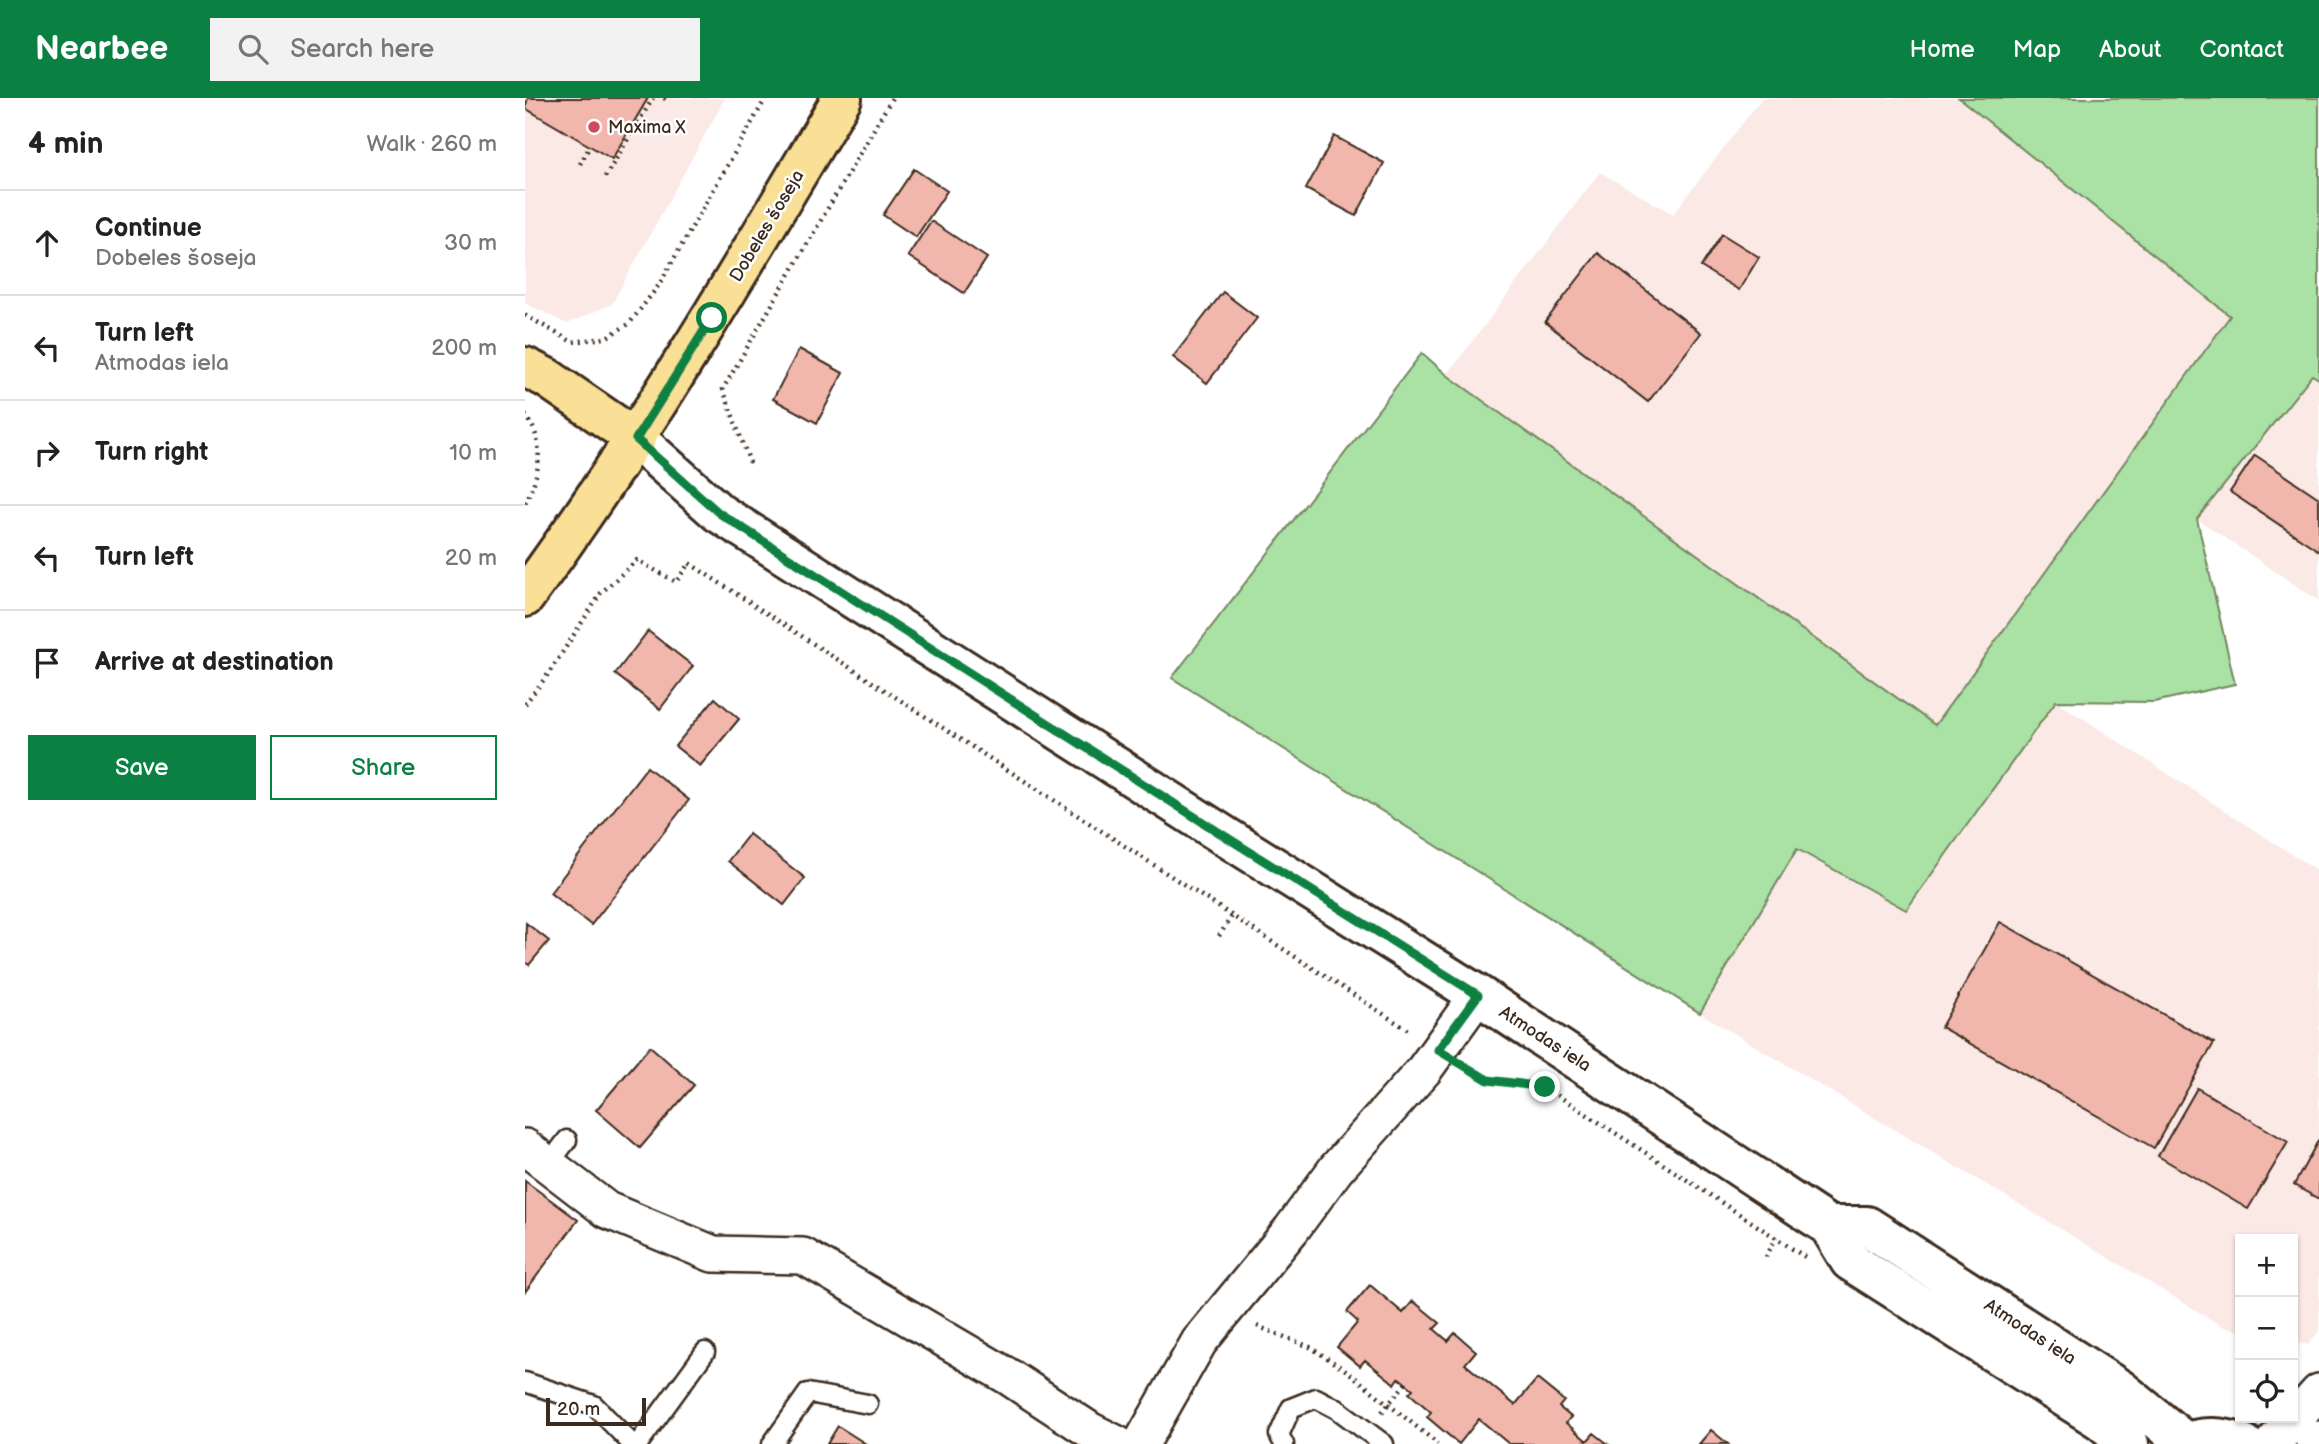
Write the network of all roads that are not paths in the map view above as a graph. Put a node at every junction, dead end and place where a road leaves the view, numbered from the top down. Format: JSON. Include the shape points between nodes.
{"nodes":[{"id":1,"x":842,"y":98,"type":"edge"},
{"id":2,"x":525,"y":367,"type":"edge"},
{"id":3,"x":636,"y":439,"type":"junction"},
{"id":4,"x":525,"y":597,"type":"edge"},
{"id":5,"x":1478,"y":995,"type":"junction"},
{"id":6,"x":547,"y":1151,"type":"edge"},
{"id":7,"x":1829,"y":1226,"type":"junction"},
{"id":8,"x":705,"y":1352,"type":"dead end"},
{"id":9,"x":525,"y":1382,"type":"edge"},
{"id":10,"x":2319,"y":1392,"type":"edge"},
{"id":11,"x":868,"y":1404,"type":"dead end"},
{"id":12,"x":1362,"y":1438,"type":"edge"},
{"id":13,"x":2319,"y":1439,"type":"edge"},
{"id":14,"x":2183,"y":1443,"type":"edge"},
{"id":15,"x":632,"y":1444,"type":"edge"},
{"id":16,"x":638,"y":1444,"type":"edge"},
{"id":17,"x":772,"y":1444,"type":"edge"},
{"id":18,"x":1117,"y":1444,"type":"edge"},
{"id":19,"x":1141,"y":1444,"type":"edge"},
{"id":20,"x":1284,"y":1444,"type":"edge"},
{"id":21,"x":1384,"y":1444,"type":"edge"},
{"id":22,"x":2129,"y":1444,"type":"edge"},
{"id":23,"x":2244,"y":1444,"type":"edge"},
{"id":24,"x":2272,"y":1444,"type":"edge"},
{"id":25,"x":2314,"y":1444,"type":"edge"}],
"edges":[{"from":1,"to":3,"type":"main road","name":"Dobeles šoseja"},
{"from":2,"to":3,"type":"main road","name":"Atmodas iela"},
{"from":3,"to":4,"type":"main road","name":"Dobeles šoseja"},
{"from":3,"to":5,"type":"main road","name":"Atmodas iela","via":[[719,513]]},
{"from":5,"to":7,"type":"main road","name":"Atmodas iela"},
{"from":5,"to":19,"type":"street","via":[[1398,1101],[1336,1169],[1199,1342]]},
{"from":6,"to":18,"type":"street","via":[[607,1210],[713,1254],[803,1255]]},
{"from":7,"to":14,"type":"main road","name":"Atmodas iela","via":[[1867,1226],[2121,1390]]},
{"from":7,"to":22,"type":"main road","name":"Atmodas iela","via":[[1850,1262],[2102,1421]]},
{"from":8,"to":16,"type":"lane"},
{"from":9,"to":15,"type":"lane","via":[[594,1405]]},
{"from":10,"to":24,"type":"street"},
{"from":11,"to":17,"type":"lane","via":[[808,1393]]},
{"from":12,"to":20,"type":"lane","via":[[1337,1409],[1316,1398],[1291,1408],[1279,1435]]},
{"from":12,"to":21,"type":"lane"},
{"from":13,"to":25,"type":"street"},
{"from":14,"to":23,"type":"main road","via":[[2205,1437]]}]}
